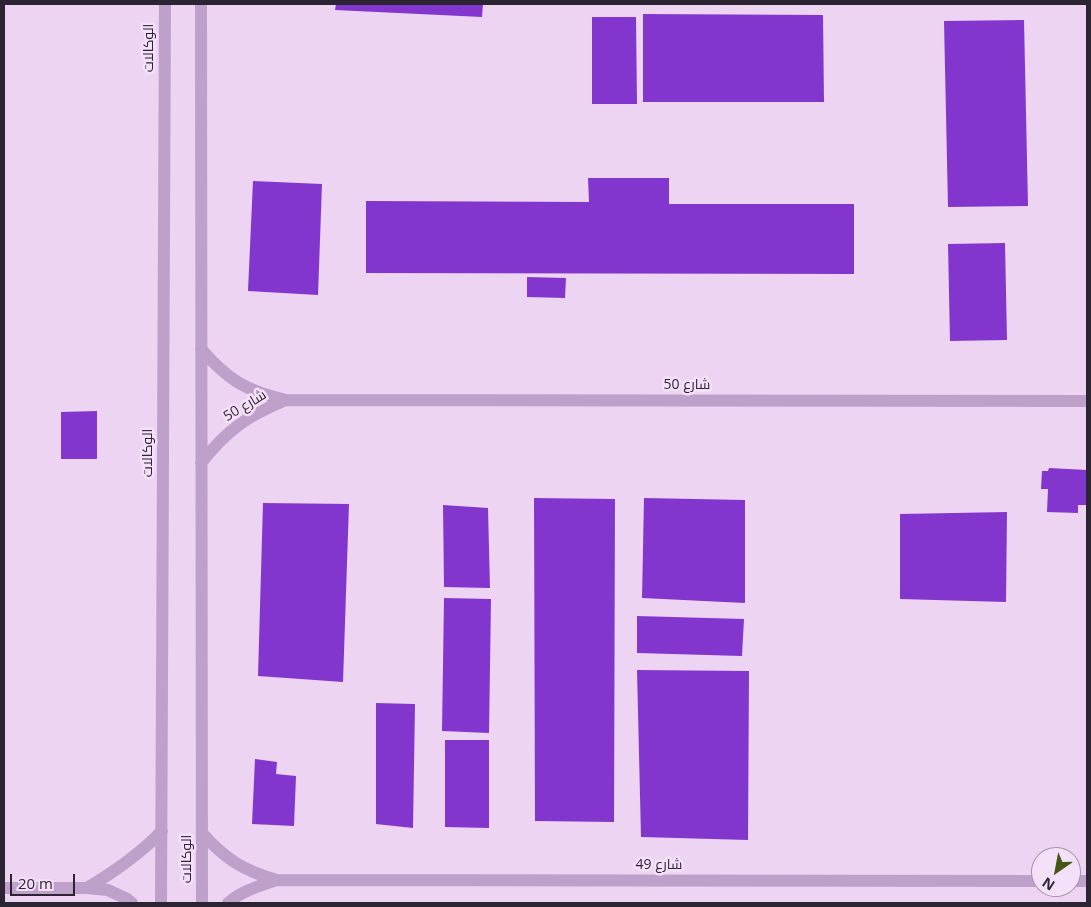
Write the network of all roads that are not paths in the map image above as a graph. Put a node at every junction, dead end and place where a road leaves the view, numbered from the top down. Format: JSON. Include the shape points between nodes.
{"nodes":[{"id":1,"x":164,"y":4,"type":"edge"},
{"id":2,"x":201,"y":4,"type":"edge"},
{"id":3,"x":200,"y":349,"type":"junction"},
{"id":4,"x":286,"y":400,"type":"junction"},
{"id":5,"x":1087,"y":400,"type":"edge"},
{"id":6,"x":201,"y":463,"type":"junction"},
{"id":7,"x":162,"y":831,"type":"junction"},
{"id":8,"x":202,"y":833,"type":"junction"},
{"id":9,"x":277,"y":880,"type":"junction"},
{"id":10,"x":1031,"y":881,"type":"edge"},
{"id":11,"x":4,"y":888,"type":"edge"},
{"id":12,"x":87,"y":888,"type":"junction"},
{"id":13,"x":132,"y":903,"type":"edge"},
{"id":14,"x":162,"y":903,"type":"edge"},
{"id":15,"x":202,"y":903,"type":"edge"},
{"id":16,"x":228,"y":903,"type":"edge"}],
"edges":[{"from":1,"to":7,"type":"street","name":"الوكالات"},
{"from":2,"to":3,"type":"street","name":"الوكالات"},
{"from":3,"to":4,"type":"street","name":"شارع 50","via":[[238,384]]},
{"from":3,"to":6,"type":"street","name":"الوكالات"},
{"from":4,"to":5,"type":"street","name":"شارع 50"},
{"from":4,"to":6,"type":"street","name":"شارع 50","via":[[238,424]]},
{"from":6,"to":8,"type":"street","name":"الوكالات"},
{"from":7,"to":12,"type":"street","via":[[146,848]]},
{"from":7,"to":14,"type":"street","name":"الوكالات"},
{"from":8,"to":9,"type":"street","name":"شارع 49","via":[[235,864]]},
{"from":8,"to":15,"type":"street","name":"الوكالات"},
{"from":9,"to":10,"type":"street","name":"شارع 49"},
{"from":9,"to":16,"type":"street","name":"شارع 49","via":[[255,887]]},
{"from":11,"to":12,"type":"street"},
{"from":12,"to":13,"type":"street","via":[[108,890]]}]}
